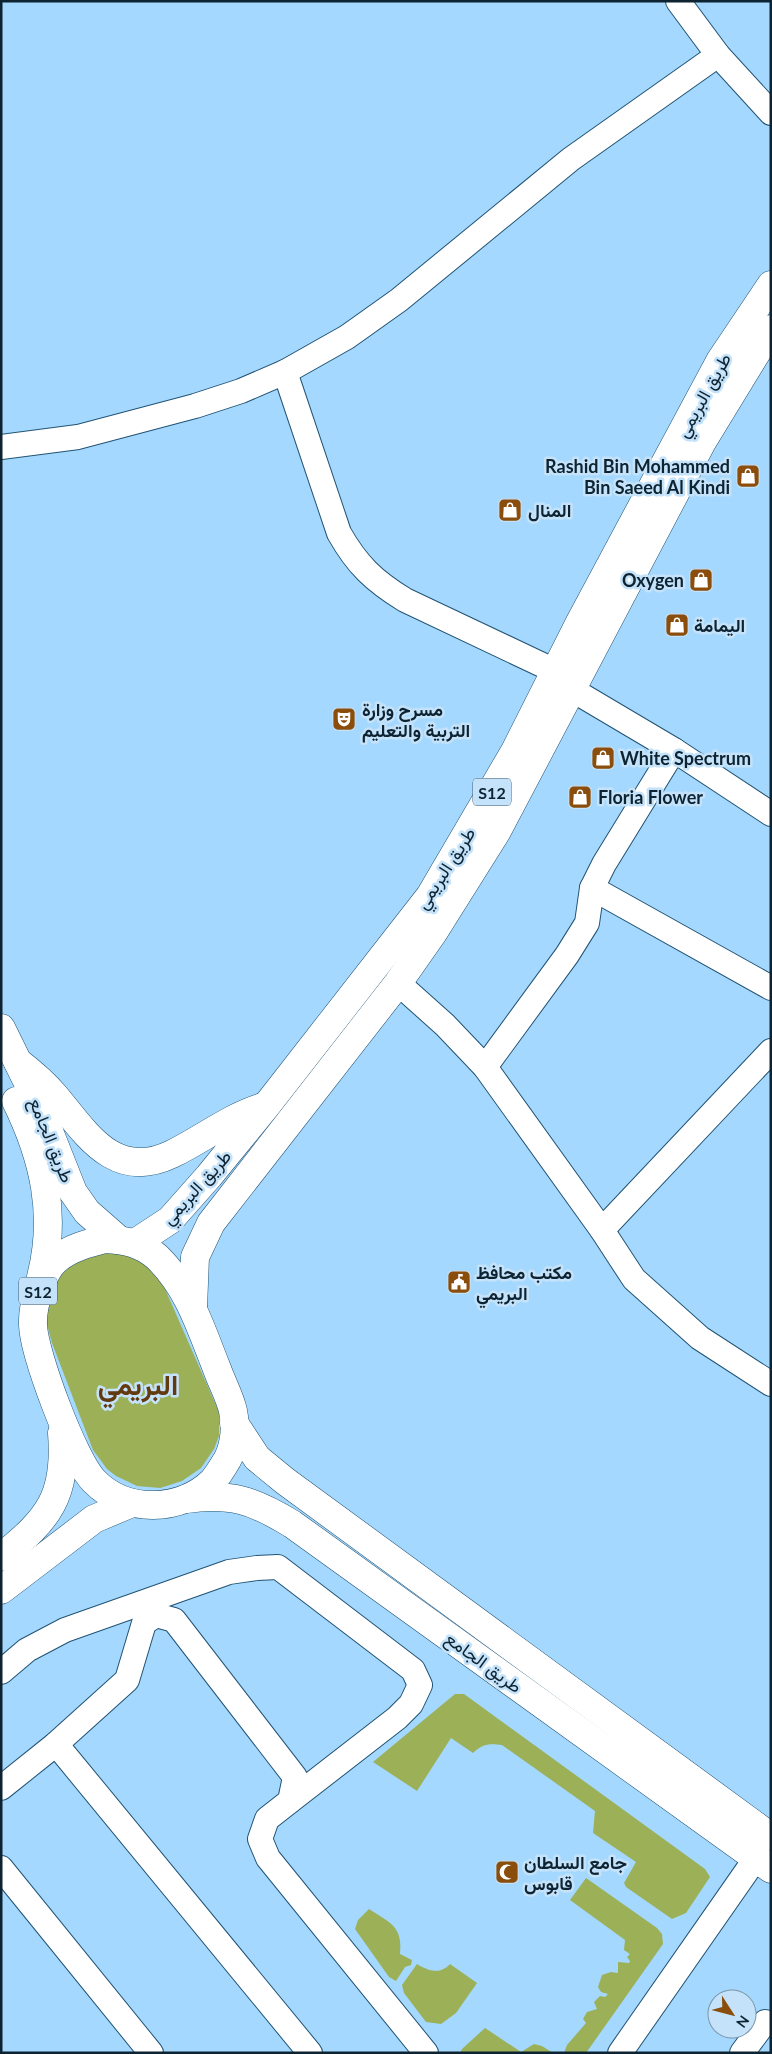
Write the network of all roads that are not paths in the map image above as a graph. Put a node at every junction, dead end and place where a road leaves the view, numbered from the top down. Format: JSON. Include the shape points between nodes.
{"nodes":[{"id":1,"x":678,"y":1,"type":"edge"},
{"id":2,"x":718,"y":55,"type":"junction"},
{"id":3,"x":771,"y":113,"type":"edge"},
{"id":4,"x":771,"y":285,"type":"edge"},
{"id":5,"x":769,"y":333,"type":"edge"},
{"id":6,"x":285,"y":372,"type":"junction"},
{"id":7,"x":1,"y":447,"type":"edge"},
{"id":8,"x":563,"y":680,"type":"junction"},
{"id":9,"x":674,"y":750,"type":"junction"},
{"id":10,"x":771,"y":814,"type":"edge"},
{"id":11,"x":592,"y":888,"type":"junction"},
{"id":12,"x":398,"y":983,"type":"junction"},
{"id":13,"x":771,"y":988,"type":"edge"},
{"id":14,"x":1,"y":1028,"type":"edge"},
{"id":15,"x":771,"y":1051,"type":"edge"},
{"id":16,"x":10,"y":1066,"type":"edge"},
{"id":17,"x":485,"y":1067,"type":"junction"},
{"id":18,"x":267,"y":1106,"type":"junction"},
{"id":19,"x":602,"y":1230,"type":"junction"},
{"id":20,"x":127,"y":1241,"type":"junction"},
{"id":21,"x":40,"y":1284,"type":"junction"},
{"id":22,"x":193,"y":1308,"type":"junction"},
{"id":23,"x":771,"y":1384,"type":"edge"},
{"id":24,"x":61,"y":1416,"type":"junction"},
{"id":25,"x":234,"y":1423,"type":"junction"},
{"id":26,"x":182,"y":1500,"type":"junction"},
{"id":27,"x":132,"y":1503,"type":"junction"},
{"id":28,"x":1,"y":1557,"type":"edge"},
{"id":29,"x":1,"y":1590,"type":"edge"},
{"id":30,"x":154,"y":1608,"type":"junction"},
{"id":31,"x":1,"y":1672,"type":"edge"},
{"id":32,"x":56,"y":1744,"type":"junction"},
{"id":33,"x":1,"y":1788,"type":"edge"},
{"id":34,"x":290,"y":1800,"type":"junction"},
{"id":35,"x":766,"y":1855,"type":"edge"},
{"id":36,"x":1,"y":1868,"type":"edge"},
{"id":37,"x":765,"y":2022,"type":"dead end"},
{"id":38,"x":151,"y":2053,"type":"edge"},
{"id":39,"x":310,"y":2053,"type":"edge"},
{"id":40,"x":426,"y":2053,"type":"edge"},
{"id":41,"x":620,"y":2053,"type":"edge"},
{"id":42,"x":742,"y":2053,"type":"edge"}],
"edges":[{"from":1,"to":2,"type":"street"},
{"from":2,"to":3,"type":"street"},
{"from":2,"to":6,"type":"street","via":[[571,159],[391,305],[347,337]]},
{"from":4,"to":8,"type":"main road","name":"طريق البريمي","number":"S12","via":[[720,361],[646,497]]},
{"from":5,"to":8,"type":"main road","name":"طريق البريمي","number":"S12"},
{"from":6,"to":7,"type":"street","via":[[195,406],[105,430],[78,437]]},
{"from":6,"to":8,"type":"street","via":[[339,534],[366,572],[405,600]]},
{"from":8,"to":9,"type":"street"},
{"from":8,"to":12,"type":"main road","name":"طريق البريمي","number":"S12","via":[[550,733],[497,831]]},
{"from":8,"to":18,"type":"main road","name":"طريق البريمي","number":"S12","via":[[430,896]]},
{"from":9,"to":10,"type":"street"},
{"from":9,"to":11,"type":"street"},
{"from":11,"to":13,"type":"street"},
{"from":11,"to":17,"type":"street","via":[[587,923]]},
{"from":12,"to":17,"type":"street"},
{"from":12,"to":22,"type":"main road","name":"طريق البريمي","number":"S12","via":[[211,1224],[195,1257]]},
{"from":14,"to":16,"type":"main road","name":"طريق الجامع"},
{"from":15,"to":19,"type":"street"},
{"from":16,"to":18,"type":"main road","via":[[53,1094],[95,1144],[113,1156],[134,1162],[160,1159],[236,1118]]},
{"from":16,"to":20,"type":"main road","name":"طريق الجامع","via":[[38,1101],[73,1192],[87,1212]]},
{"from":16,"to":21,"type":"main road","name":"طريق الجامع","via":[[20,1109],[40,1160],[47,1199],[49,1235]]},
{"from":17,"to":19,"type":"street"},
{"from":18,"to":20,"type":"main road","name":"طريق البريمي","number":"S12","via":[[170,1220]]},
{"from":19,"to":23,"type":"street","via":[[634,1279],[700,1338]]},
{"from":20,"to":21,"type":"main road","number":"S12","via":[[105,1238],[79,1246],[56,1259]]},
{"from":20,"to":22,"type":"main road","number":"S12","via":[[155,1256],[178,1280]]},
{"from":21,"to":24,"type":"main road","number":"S12","via":[[32,1324]]},
{"from":22,"to":25,"type":"main road","number":"S12","via":[[233,1411]]},
{"from":24,"to":27,"type":"main road","number":"S12","via":[[78,1458],[93,1481],[106,1492]]},
{"from":24,"to":28,"type":"main road","number":"S12","via":[[64,1455],[53,1504],[42,1521]]},
{"from":25,"to":26,"type":"main road","number":"S12","via":[[230,1456],[214,1480]]},
{"from":25,"to":35,"type":"main road","name":"طريق الجامع","via":[[258,1458],[285,1482]]},
{"from":26,"to":27,"type":"main road","number":"S12","via":[[162,1506]]},
{"from":26,"to":35,"type":"main road","name":"طريق الجامع","via":[[210,1496],[240,1499],[266,1508]]},
{"from":27,"to":29,"type":"main road","number":"S12","via":[[94,1519]]},
{"from":30,"to":31,"type":"street","via":[[64,1630],[27,1650]]},
{"from":30,"to":32,"type":"street","via":[[144,1622],[127,1680]]},
{"from":30,"to":34,"type":"street","via":[[174,1620],[295,1777]]},
{"from":30,"to":34,"type":"street","via":[[229,1572],[278,1567],[413,1670],[420,1685],[411,1704]]},
{"from":32,"to":33,"type":"street"},
{"from":32,"to":39,"type":"street"},
{"from":34,"to":40,"type":"street","via":[[267,1819],[260,1838],[268,1858]]},
{"from":35,"to":41,"type":"street"},
{"from":36,"to":38,"type":"street"},
{"from":37,"to":42,"type":"street"}]}
